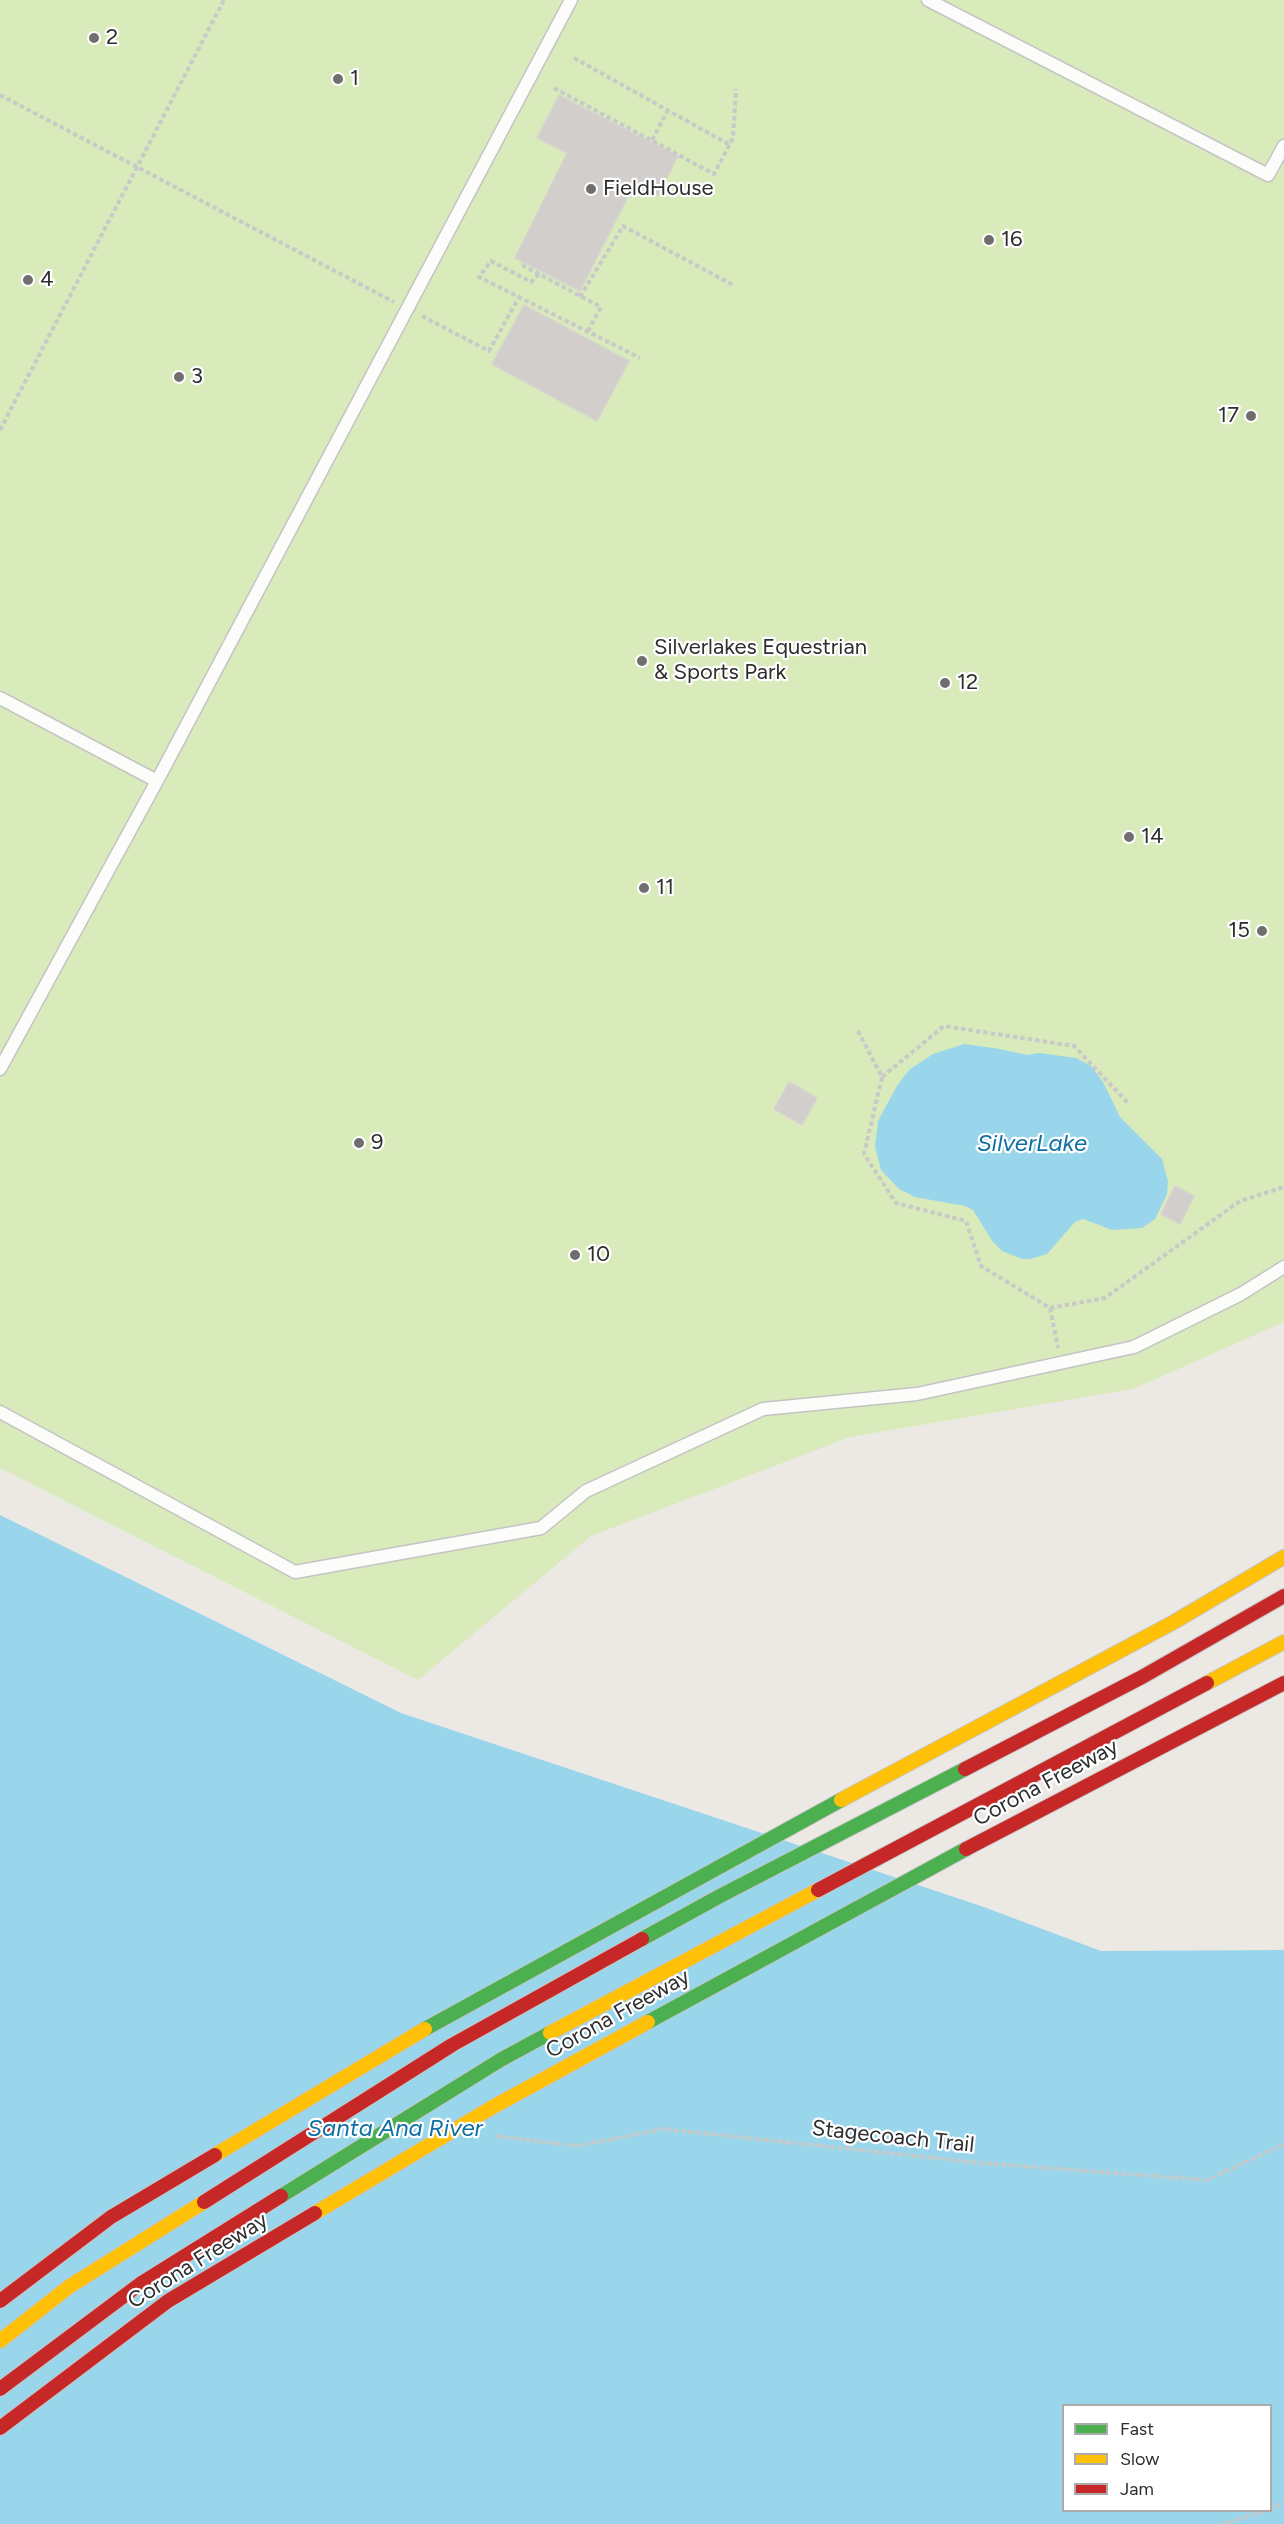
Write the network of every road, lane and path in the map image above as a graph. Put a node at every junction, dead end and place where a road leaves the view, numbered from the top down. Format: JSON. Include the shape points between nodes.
{"nodes":[{"id":1,"x":224,"y":0,"type":"edge"},
{"id":2,"x":571,"y":0,"type":"edge"},
{"id":3,"x":928,"y":0,"type":"edge"},
{"id":4,"x":574,"y":58,"type":"dead end"},
{"id":5,"x":554,"y":88,"type":"dead end"},
{"id":6,"x":736,"y":89,"type":"dead end"},
{"id":7,"x":0,"y":95,"type":"edge"},
{"id":8,"x":667,"y":112,"type":"junction"},
{"id":9,"x":652,"y":140,"type":"junction"},
{"id":10,"x":730,"y":145,"type":"junction"},
{"id":11,"x":1284,"y":146,"type":"edge"},
{"id":12,"x":136,"y":166,"type":"junction"},
{"id":13,"x":522,"y":265,"type":"dead end"},
{"id":14,"x":538,"y":274,"type":"junction"},
{"id":15,"x":733,"y":285,"type":"dead end"},
{"id":16,"x":519,"y":297,"type":"junction"},
{"id":17,"x":580,"y":297,"type":"junction"},
{"id":18,"x":408,"y":309,"type":"junction"},
{"id":19,"x":587,"y":331,"type":"junction"},
{"id":20,"x":640,"y":358,"type":"dead end"},
{"id":21,"x":0,"y":430,"type":"edge"},
{"id":22,"x":0,"y":698,"type":"edge"},
{"id":23,"x":158,"y":781,"type":"junction"},
{"id":24,"x":858,"y":1031,"type":"dead end"},
{"id":25,"x":0,"y":1069,"type":"edge"},
{"id":26,"x":882,"y":1077,"type":"junction"},
{"id":27,"x":1128,"y":1103,"type":"dead end"},
{"id":28,"x":1284,"y":1187,"type":"edge"},
{"id":29,"x":1284,"y":1267,"type":"edge"},
{"id":30,"x":1050,"y":1308,"type":"junction"},
{"id":31,"x":1061,"y":1363,"type":"junction"},
{"id":32,"x":0,"y":1412,"type":"edge"},
{"id":33,"x":1284,"y":1557,"type":"edge"},
{"id":34,"x":1284,"y":1596,"type":"edge"},
{"id":35,"x":1284,"y":1642,"type":"edge"},
{"id":36,"x":1284,"y":1683,"type":"edge"},
{"id":37,"x":492,"y":2135,"type":"dead end"},
{"id":38,"x":1284,"y":2144,"type":"edge"},
{"id":39,"x":0,"y":2301,"type":"edge"},
{"id":40,"x":0,"y":2341,"type":"edge"},
{"id":41,"x":0,"y":2389,"type":"edge"},
{"id":42,"x":0,"y":2428,"type":"edge"},
{"id":43,"x":1263,"y":2512,"type":"edge"},
{"id":44,"x":1222,"y":2524,"type":"edge"}],
"edges":[{"from":1,"to":12,"type":"path"},
{"from":2,"to":18,"type":"lane"},
{"from":3,"to":11,"type":"lane","via":[[1268,175]]},
{"from":4,"to":8,"type":"path"},
{"from":5,"to":9,"type":"path"},
{"from":6,"to":10,"type":"path"},
{"from":7,"to":12,"type":"path"},
{"from":8,"to":9,"type":"path"},
{"from":8,"to":10,"type":"path"},
{"from":9,"to":10,"type":"path","via":[[714,174]]},
{"from":12,"to":18,"type":"path"},
{"from":12,"to":21,"type":"path"},
{"from":13,"to":14,"type":"path"},
{"from":14,"to":16,"type":"path","via":[[531,282],[491,261],[479,277]]},
{"from":14,"to":17,"type":"path"},
{"from":15,"to":17,"type":"path","via":[[623,226]]},
{"from":16,"to":18,"type":"path","via":[[489,351]]},
{"from":16,"to":19,"type":"path"},
{"from":17,"to":19,"type":"path","via":[[601,307]]},
{"from":18,"to":23,"type":"lane"},
{"from":19,"to":20,"type":"path"},
{"from":22,"to":23,"type":"lane"},
{"from":23,"to":25,"type":"lane"},
{"from":24,"to":26,"type":"path"},
{"from":26,"to":27,"type":"path","via":[[944,1026],[1074,1046]]},
{"from":26,"to":30,"type":"path","via":[[864,1154],[896,1203],[966,1221],[981,1266]]},
{"from":28,"to":30,"type":"path","via":[[1240,1201],[1106,1298]]},
{"from":29,"to":31,"type":"lane","via":[[1241,1294],[1134,1347]]},
{"from":30,"to":31,"type":"path"},
{"from":31,"to":32,"type":"lane","via":[[917,1394],[762,1409],[586,1491],[541,1528],[296,1572]]},
{"from":33,"to":39,"type":"highway","via":[[1173,1622],[864,1787],[420,2033],[111,2217]]},
{"from":34,"to":40,"type":"highway","via":[[1142,1677],[720,1896],[452,2045],[70,2286]]},
{"from":35,"to":41,"type":"highway","via":[[502,2059],[140,2284]]},
{"from":36,"to":42,"type":"highway","name":"Corona Freeway","via":[[995,1833],[471,2120],[168,2301]]},
{"from":37,"to":38,"type":"path","name":"Stagecoach Trail","via":[[577,2146],[663,2129],[981,2163],[1207,2180]]},
{"from":43,"to":44,"type":"path"}]}
